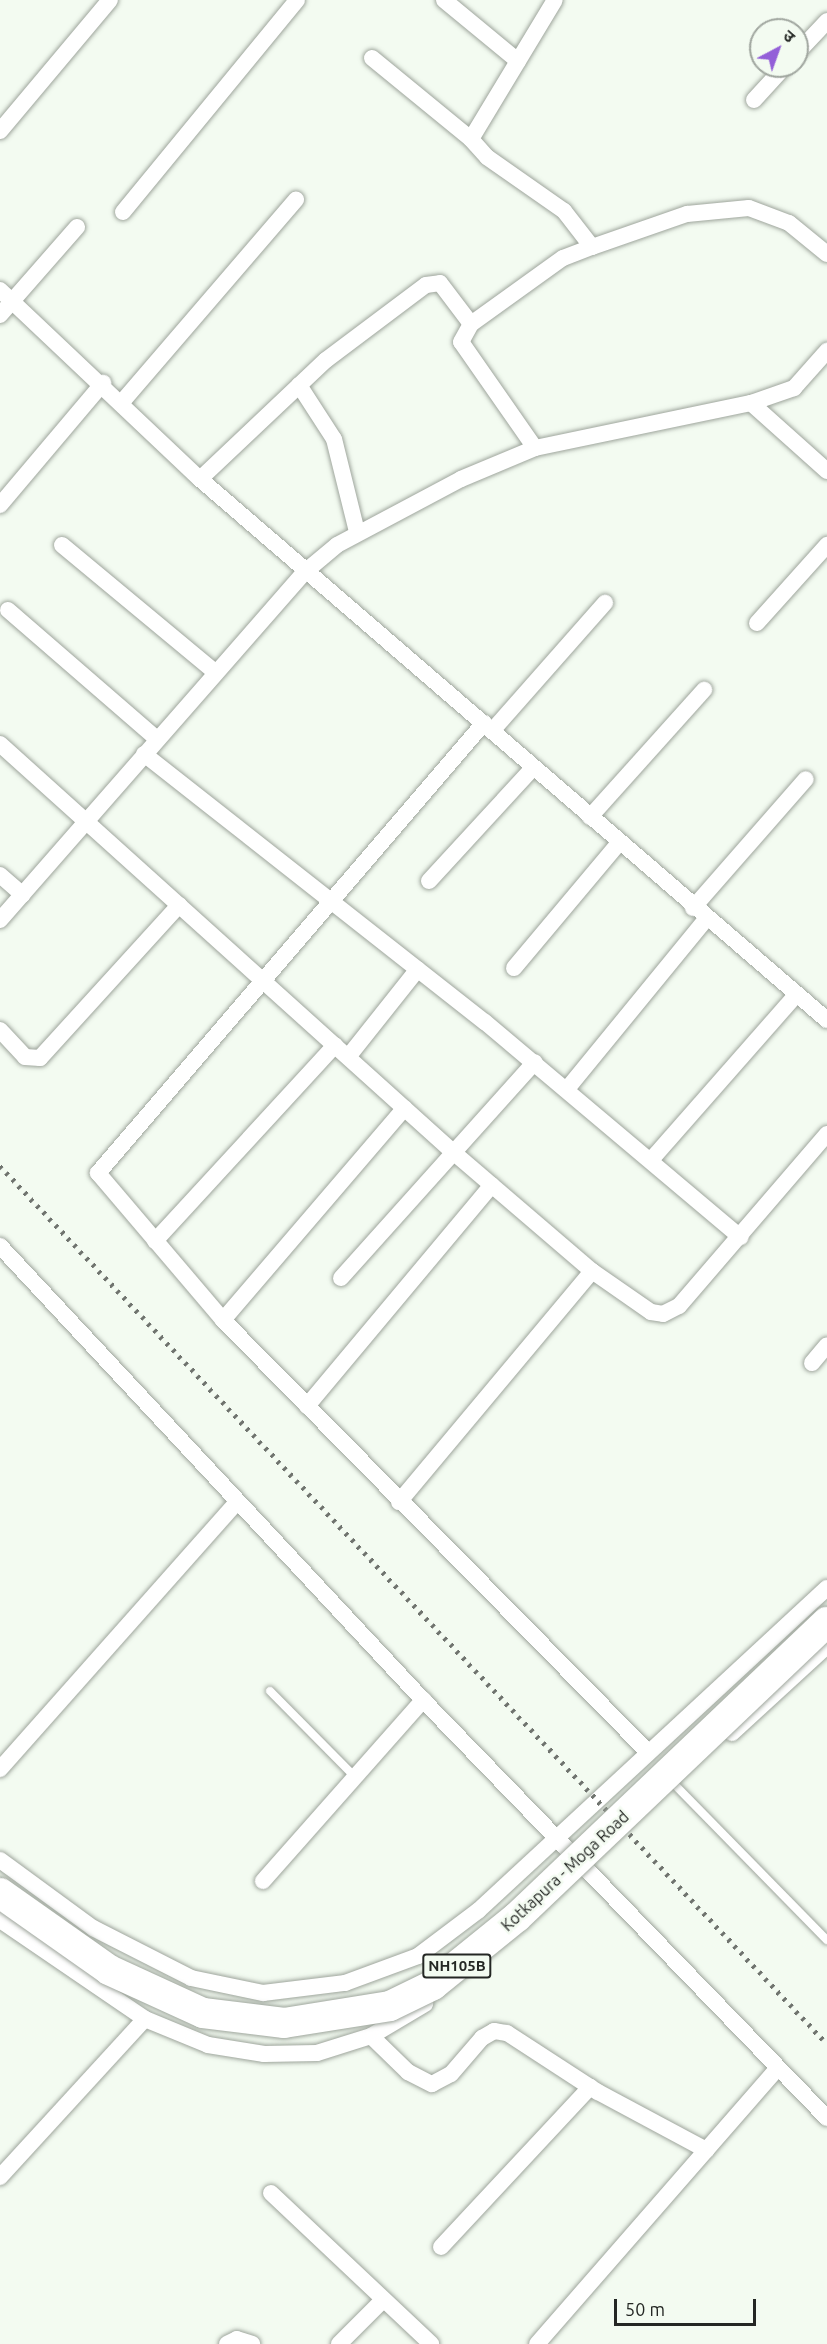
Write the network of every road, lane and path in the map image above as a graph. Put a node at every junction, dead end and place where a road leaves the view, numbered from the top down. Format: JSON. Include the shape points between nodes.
{"nodes":[{"id":1,"x":111,"y":0,"type":"edge"},
{"id":2,"x":297,"y":0,"type":"edge"},
{"id":3,"x":444,"y":0,"type":"edge"},
{"id":4,"x":555,"y":0,"type":"edge"},
{"id":5,"x":826,"y":22,"type":"edge"},
{"id":6,"x":809,"y":40,"type":"edge"},
{"id":7,"x":372,"y":58,"type":"dead end"},
{"id":8,"x":518,"y":61,"type":"junction"},
{"id":9,"x":774,"y":78,"type":"edge"},
{"id":10,"x":754,"y":100,"type":"dead end"},
{"id":11,"x":0,"y":131,"type":"edge"},
{"id":12,"x":471,"y":139,"type":"junction"},
{"id":13,"x":296,"y":200,"type":"dead end"},
{"id":14,"x":123,"y":213,"type":"dead end"},
{"id":15,"x":77,"y":227,"type":"dead end"},
{"id":16,"x":592,"y":247,"type":"junction"},
{"id":17,"x":827,"y":254,"type":"edge"},
{"id":18,"x":6,"y":295,"type":"edge"},
{"id":19,"x":0,"y":315,"type":"edge"},
{"id":20,"x":471,"y":324,"type":"junction"},
{"id":21,"x":826,"y":358,"type":"edge"},
{"id":22,"x":103,"y":383,"type":"junction"},
{"id":23,"x":299,"y":386,"type":"junction"},
{"id":24,"x":122,"y":402,"type":"junction"},
{"id":25,"x":751,"y":404,"type":"junction"},
{"id":26,"x":535,"y":448,"type":"junction"},
{"id":27,"x":827,"y":471,"type":"edge"},
{"id":28,"x":200,"y":479,"type":"junction"},
{"id":29,"x":0,"y":505,"type":"edge"},
{"id":30,"x":357,"y":532,"type":"junction"},
{"id":31,"x":62,"y":544,"type":"dead end"},
{"id":32,"x":827,"y":545,"type":"edge"},
{"id":33,"x":306,"y":571,"type":"junction"},
{"id":34,"x":605,"y":603,"type":"dead end"},
{"id":35,"x":8,"y":609,"type":"dead end"},
{"id":36,"x":757,"y":622,"type":"dead end"},
{"id":37,"x":215,"y":672,"type":"junction"},
{"id":38,"x":704,"y":690,"type":"dead end"},
{"id":39,"x":488,"y":727,"type":"junction"},
{"id":40,"x":157,"y":739,"type":"junction"},
{"id":41,"x":0,"y":744,"type":"edge"},
{"id":42,"x":144,"y":754,"type":"junction"},
{"id":43,"x":533,"y":768,"type":"junction"},
{"id":44,"x":806,"y":779,"type":"dead end"},
{"id":45,"x":590,"y":817,"type":"junction"},
{"id":46,"x":85,"y":821,"type":"junction"},
{"id":47,"x":619,"y":843,"type":"junction"},
{"id":48,"x":0,"y":874,"type":"edge"},
{"id":49,"x":429,"y":881,"type":"dead end"},
{"id":50,"x":23,"y":895,"type":"junction"},
{"id":51,"x":328,"y":903,"type":"junction"},
{"id":52,"x":179,"y":905,"type":"junction"},
{"id":53,"x":699,"y":914,"type":"junction"},
{"id":54,"x":0,"y":920,"type":"edge"},
{"id":55,"x":514,"y":968,"type":"dead end"},
{"id":56,"x":418,"y":969,"type":"junction"},
{"id":57,"x":263,"y":981,"type":"junction"},
{"id":58,"x":795,"y":996,"type":"junction"},
{"id":59,"x":827,"y":1020,"type":"edge"},
{"id":60,"x":0,"y":1030,"type":"edge"},
{"id":61,"x":335,"y":1045,"type":"junction"},
{"id":62,"x":348,"y":1057,"type":"junction"},
{"id":63,"x":535,"y":1062,"type":"junction"},
{"id":64,"x":567,"y":1089,"type":"junction"},
{"id":65,"x":405,"y":1108,"type":"junction"},
{"id":66,"x":827,"y":1134,"type":"edge"},
{"id":67,"x":453,"y":1152,"type":"junction"},
{"id":68,"x":651,"y":1160,"type":"junction"},
{"id":69,"x":492,"y":1185,"type":"junction"},
{"id":70,"x":740,"y":1237,"type":"junction"},
{"id":71,"x":155,"y":1241,"type":"junction"},
{"id":72,"x":0,"y":1246,"type":"edge"},
{"id":73,"x":592,"y":1271,"type":"junction"},
{"id":74,"x":341,"y":1278,"type":"dead end"},
{"id":75,"x":223,"y":1320,"type":"junction"},
{"id":76,"x":827,"y":1345,"type":"edge"},
{"id":77,"x":812,"y":1363,"type":"dead end"},
{"id":78,"x":307,"y":1406,"type":"junction"},
{"id":79,"x":237,"y":1502,"type":"junction"},
{"id":80,"x":399,"y":1502,"type":"junction"},
{"id":81,"x":827,"y":1588,"type":"edge"},
{"id":82,"x":827,"y":1622,"type":"edge"},
{"id":83,"x":827,"y":1646,"type":"edge"},
{"id":84,"x":270,"y":1691,"type":"dead end"},
{"id":85,"x":423,"y":1700,"type":"junction"},
{"id":86,"x":649,"y":1753,"type":"junction"},
{"id":87,"x":0,"y":1769,"type":"edge"},
{"id":88,"x":355,"y":1777,"type":"junction"},
{"id":89,"x":675,"y":1785,"type":"junction"},
{"id":90,"x":555,"y":1838,"type":"junction"},
{"id":91,"x":0,"y":1860,"type":"edge"},
{"id":92,"x":584,"y":1870,"type":"junction"},
{"id":93,"x":263,"y":1881,"type":"dead end"},
{"id":94,"x":0,"y":1893,"type":"edge"},
{"id":95,"x":0,"y":1920,"type":"edge"},
{"id":96,"x":827,"y":1940,"type":"edge"},
{"id":97,"x":145,"y":2019,"type":"junction"},
{"id":98,"x":371,"y":2036,"type":"junction"},
{"id":99,"x":778,"y":2068,"type":"junction"},
{"id":100,"x":590,"y":2087,"type":"junction"},
{"id":101,"x":827,"y":2118,"type":"edge"},
{"id":102,"x":706,"y":2150,"type":"junction"},
{"id":103,"x":0,"y":2177,"type":"edge"},
{"id":104,"x":271,"y":2193,"type":"dead end"},
{"id":105,"x":441,"y":2247,"type":"dead end"},
{"id":106,"x":381,"y":2302,"type":"junction"},
{"id":107,"x":227,"y":2344,"type":"edge"},
{"id":108,"x":252,"y":2344,"type":"edge"},
{"id":109,"x":339,"y":2344,"type":"edge"},
{"id":110,"x":431,"y":2344,"type":"edge"},
{"id":111,"x":537,"y":2344,"type":"edge"}],
"edges":[{"from":1,"to":11,"type":"street"},
{"from":2,"to":14,"type":"street"},
{"from":3,"to":8,"type":"street"},
{"from":4,"to":8,"type":"street"},
{"from":5,"to":6,"type":"street"},
{"from":7,"to":12,"type":"street"},
{"from":8,"to":12,"type":"street"},
{"from":9,"to":10,"type":"street"},
{"from":12,"to":16,"type":"street","via":[[576,222]]},
{"from":13,"to":24,"type":"street"},
{"from":15,"to":18,"type":"street"},
{"from":16,"to":17,"type":"street","via":[[687,214],[749,208],[789,223]]},
{"from":16,"to":20,"type":"street","via":[[563,258]]},
{"from":18,"to":19,"type":"street"},
{"from":18,"to":22,"type":"street"},
{"from":20,"to":23,"type":"street","via":[[447,290],[433,281]]},
{"from":20,"to":26,"type":"street","via":[[463,332],[465,352]]},
{"from":21,"to":25,"type":"street","via":[[794,388]]},
{"from":22,"to":24,"type":"street"},
{"from":22,"to":29,"type":"street"},
{"from":23,"to":28,"type":"street"},
{"from":23,"to":30,"type":"street","via":[[334,439]]},
{"from":24,"to":28,"type":"street"},
{"from":25,"to":26,"type":"street"},
{"from":25,"to":27,"type":"street"},
{"from":26,"to":30,"type":"street"},
{"from":28,"to":33,"type":"street"},
{"from":30,"to":33,"type":"street"},
{"from":31,"to":37,"type":"street"},
{"from":32,"to":36,"type":"street"},
{"from":33,"to":37,"type":"street"},
{"from":33,"to":39,"type":"street"},
{"from":34,"to":39,"type":"street"},
{"from":35,"to":40,"type":"street"},
{"from":37,"to":40,"type":"street"},
{"from":38,"to":45,"type":"street"},
{"from":39,"to":43,"type":"street"},
{"from":39,"to":51,"type":"street"},
{"from":40,"to":42,"type":"street"},
{"from":41,"to":46,"type":"street"},
{"from":42,"to":46,"type":"street"},
{"from":42,"to":51,"type":"street"},
{"from":43,"to":45,"type":"street"},
{"from":43,"to":49,"type":"street"},
{"from":44,"to":53,"type":"street"},
{"from":45,"to":47,"type":"street"},
{"from":46,"to":50,"type":"street"},
{"from":46,"to":52,"type":"street"},
{"from":47,"to":53,"type":"street"},
{"from":47,"to":55,"type":"street"},
{"from":48,"to":50,"type":"street"},
{"from":50,"to":54,"type":"street"},
{"from":51,"to":56,"type":"street"},
{"from":51,"to":57,"type":"street"},
{"from":52,"to":57,"type":"street"},
{"from":52,"to":60,"type":"street","via":[[40,1058],[25,1057]]},
{"from":53,"to":58,"type":"street"},
{"from":53,"to":64,"type":"street"},
{"from":56,"to":62,"type":"street"},
{"from":56,"to":63,"type":"street"},
{"from":57,"to":61,"type":"street"},
{"from":57,"to":71,"type":"street","via":[[99,1167],[104,1185]]},
{"from":58,"to":59,"type":"street"},
{"from":58,"to":68,"type":"street"},
{"from":61,"to":62,"type":"street"},
{"from":61,"to":71,"type":"street"},
{"from":62,"to":65,"type":"street"},
{"from":63,"to":64,"type":"street"},
{"from":63,"to":67,"type":"street"},
{"from":64,"to":68,"type":"street"},
{"from":65,"to":67,"type":"street"},
{"from":65,"to":75,"type":"street"},
{"from":66,"to":70,"type":"street"},
{"from":67,"to":69,"type":"street"},
{"from":67,"to":74,"type":"street"},
{"from":68,"to":70,"type":"street"},
{"from":69,"to":73,"type":"street"},
{"from":69,"to":78,"type":"street"},
{"from":70,"to":73,"type":"street","via":[[679,1306],[663,1314],[637,1305]]},
{"from":71,"to":75,"type":"street"},
{"from":72,"to":79,"type":"street"},
{"from":73,"to":80,"type":"street"},
{"from":75,"to":78,"type":"street"},
{"from":76,"to":77,"type":"street"},
{"from":78,"to":80,"type":"street"},
{"from":79,"to":85,"type":"street"},
{"from":79,"to":87,"type":"street"},
{"from":80,"to":86,"type":"street"},
{"from":81,"to":86,"type":"street"},
{"from":82,"to":94,"type":"highway","name":"Kotkapura - Moga Road","number":"NH105B","bridge":true,"via":[[517,1917],[433,1985],[390,2006],[284,2024],[202,2013],[109,1970]]},
{"from":83,"to":89,"type":"street"},
{"from":84,"to":88,"type":"lane"},
{"from":85,"to":88,"type":"street"},
{"from":85,"to":90,"type":"street"},
{"from":86,"to":90,"type":"street"},
{"from":88,"to":93,"type":"street"},
{"from":89,"to":92,"type":"street"},
{"from":89,"to":96,"type":"lane"},
{"from":90,"to":91,"type":"street","via":[[479,1910],[418,1956],[345,1983],[263,1993],[191,1978],[93,1928]]},
{"from":90,"to":92,"type":"street"},
{"from":92,"to":98,"type":"street","via":[[438,1996]]},
{"from":92,"to":99,"type":"street"},
{"from":95,"to":97,"type":"street"},
{"from":97,"to":98,"type":"street","via":[[208,2045],[264,2054],[317,2053]]},
{"from":97,"to":103,"type":"street"},
{"from":98,"to":100,"type":"street","via":[[408,2072],[432,2084],[451,2074],[494,2031],[523,2042]]},
{"from":99,"to":101,"type":"street"},
{"from":99,"to":102,"type":"street"},
{"from":100,"to":102,"type":"street"},
{"from":100,"to":105,"type":"street"},
{"from":102,"to":111,"type":"street"},
{"from":104,"to":106,"type":"street"},
{"from":106,"to":109,"type":"street"},
{"from":106,"to":110,"type":"street"},
{"from":107,"to":108,"type":"street","via":[[237,2339]]}]}
